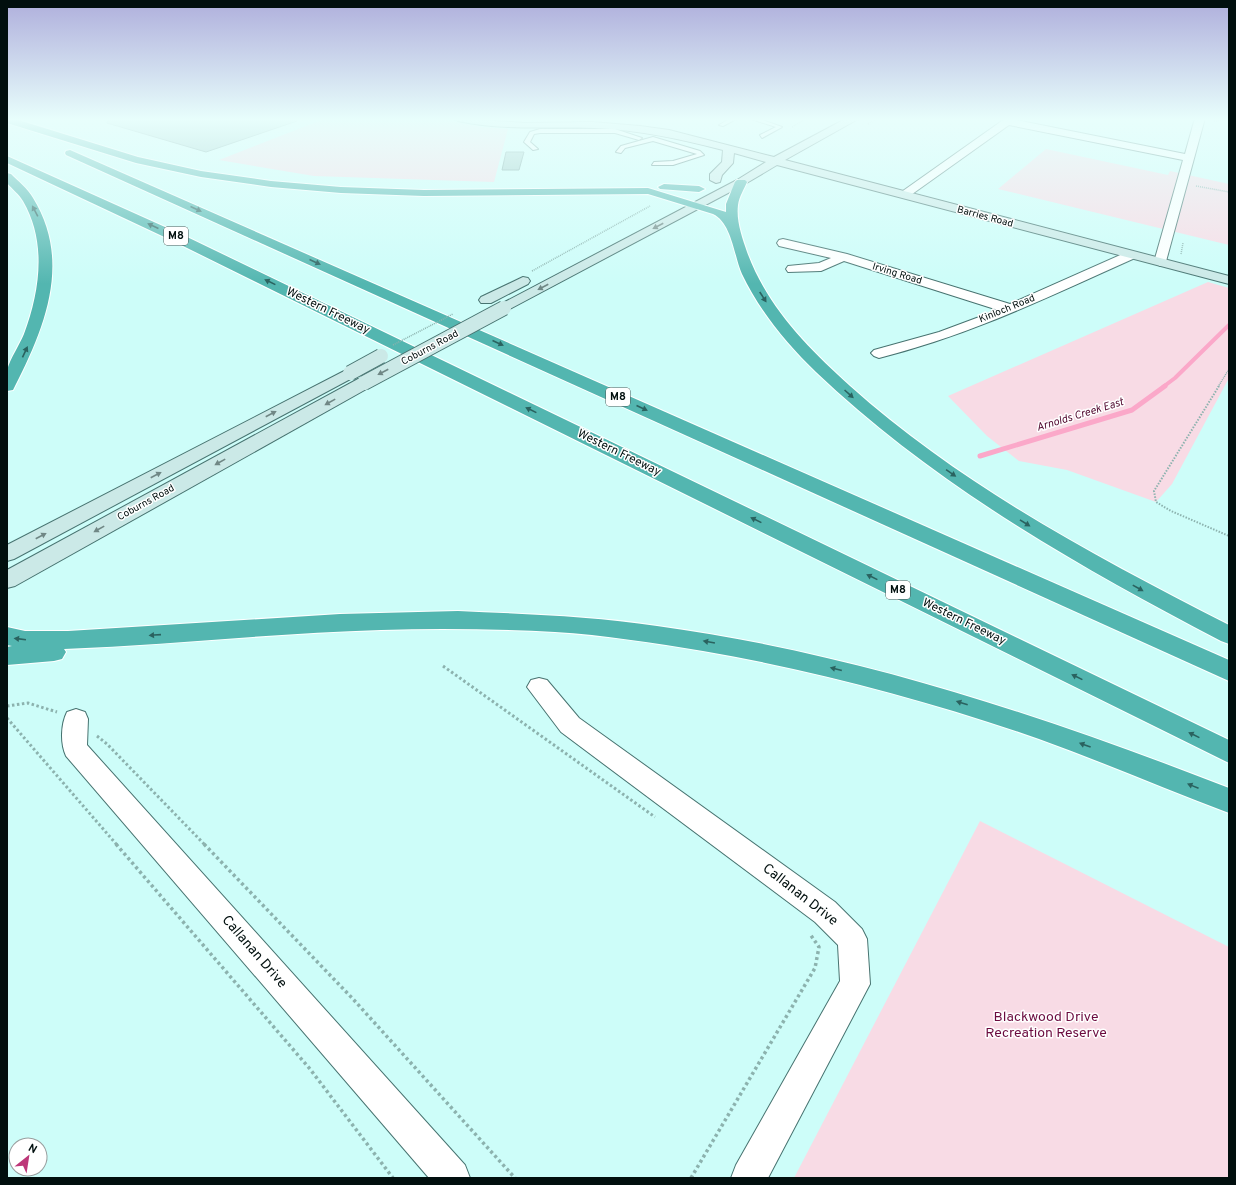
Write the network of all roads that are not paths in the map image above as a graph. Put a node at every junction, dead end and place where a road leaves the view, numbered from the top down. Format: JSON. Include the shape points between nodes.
{"nodes":[{"id":1,"x":38,"y":173,"type":"edge"},
{"id":2,"x":115,"y":173,"type":"edge"},
{"id":3,"x":198,"y":173,"type":"edge"},
{"id":4,"x":717,"y":173,"type":"edge"},
{"id":5,"x":727,"y":173,"type":"edge"},
{"id":6,"x":755,"y":173,"type":"edge"},
{"id":7,"x":822,"y":173,"type":"edge"},
{"id":8,"x":935,"y":173,"type":"edge"},
{"id":9,"x":1184,"y":173,"type":"edge"},
{"id":10,"x":7,"y":176,"type":"edge"},
{"id":11,"x":716,"y":180,"type":"junction"},
{"id":12,"x":741,"y":182,"type":"junction"},
{"id":13,"x":699,"y":189,"type":"junction"},
{"id":14,"x":631,"y":191,"type":"junction"},
{"id":15,"x":904,"y":195,"type":"junction"},
{"id":16,"x":679,"y":200,"type":"junction"},
{"id":17,"x":695,"y":206,"type":"junction"},
{"id":18,"x":664,"y":208,"type":"dead end"},
{"id":19,"x":734,"y":233,"type":"junction"},
{"id":20,"x":783,"y":243,"type":"dead end"},
{"id":21,"x":1131,"y":254,"type":"junction"},
{"id":22,"x":843,"y":257,"type":"junction"},
{"id":23,"x":1160,"y":262,"type":"junction"},
{"id":24,"x":793,"y":269,"type":"dead end"},
{"id":25,"x":534,"y":275,"type":"dead end"},
{"id":26,"x":1229,"y":280,"type":"edge"},
{"id":27,"x":1010,"y":309,"type":"junction"},
{"id":28,"x":432,"y":329,"type":"dead end"},
{"id":29,"x":418,"y":336,"type":"dead end"},
{"id":30,"x":879,"y":353,"type":"dead end"},
{"id":31,"x":357,"y":378,"type":"junction"},
{"id":32,"x":7,"y":386,"type":"edge"},
{"id":33,"x":7,"y":554,"type":"edge"},
{"id":34,"x":7,"y":580,"type":"edge"},
{"id":35,"x":1229,"y":635,"type":"edge"},
{"id":36,"x":7,"y":636,"type":"edge"},
{"id":37,"x":100,"y":639,"type":"junction"},
{"id":38,"x":7,"y":656,"type":"edge"},
{"id":39,"x":1229,"y":671,"type":"edge"},
{"id":40,"x":539,"y":687,"type":"dead end"},
{"id":41,"x":76,"y":719,"type":"road end"},
{"id":42,"x":1229,"y":752,"type":"edge"},
{"id":43,"x":1229,"y":801,"type":"edge"},
{"id":44,"x":452,"y":1178,"type":"edge"},
{"id":45,"x":749,"y":1178,"type":"edge"}],
"edges":[{"from":42,"to":1,"type":"highway","name":"Western Freeway","number":"M8","one_way":true,"via":[[180,238]]},
{"from":2,"to":39,"type":"highway","number":"M8","one_way":true},
{"from":3,"to":14,"type":"highway","via":[[334,190],[424,194]]},
{"from":4,"to":11,"type":"main road"},
{"from":5,"to":11,"type":"main road"},
{"from":6,"to":12,"type":"main road","name":"Coburns Road"},
{"from":7,"to":15,"type":"main road","name":"Barries Road"},
{"from":8,"to":15,"type":"street"},
{"from":9,"to":23,"type":"street"},
{"from":32,"to":10,"type":"highway","one_way":true,"via":[[38,320],[44,300],[46,279],[46,248],[37,214],[20,189]]},
{"from":11,"to":13,"type":"main road"},
{"from":12,"to":17,"type":"main road","name":"Coburns Road"},
{"from":12,"to":19,"type":"highway","via":[[732,204]]},
{"from":13,"to":14,"type":"highway","via":[[651,187]]},
{"from":13,"to":16,"type":"main road"},
{"from":14,"to":16,"type":"highway","via":[[655,192]]},
{"from":15,"to":21,"type":"main road","name":"Barries Road"},
{"from":16,"to":17,"type":"highway"},
{"from":16,"to":18,"type":"main road"},
{"from":17,"to":19,"type":"highway","via":[[713,210],[724,216]]},
{"from":17,"to":31,"type":"main road","name":"Coburns Road","one_way":true,"bridge":true,"via":[[504,308]]},
{"from":19,"to":35,"type":"highway","one_way":true,"via":[[750,274],[774,314],[818,365],[895,432],[992,502],[1054,541],[1146,593]]},
{"from":20,"to":22,"type":"street","name":"Irving Road"},
{"from":21,"to":23,"type":"main road","name":"Barries Road"},
{"from":21,"to":27,"type":"street","name":"Kinloch Road"},
{"from":22,"to":24,"type":"street","via":[[821,267]]},
{"from":22,"to":27,"type":"street","name":"Irving Road"},
{"from":23,"to":26,"type":"main road","name":"Barries Road"},
{"from":25,"to":28,"type":"main road","name":"Coburns Road"},
{"from":27,"to":30,"type":"street","name":"Kinloch Road","via":[[912,346]]},
{"from":29,"to":31,"type":"main road","name":"Coburns Road","bridge":true},
{"from":33,"to":31,"type":"main road","name":"Coburns Road","one_way":true},
{"from":31,"to":34,"type":"main road","name":"Coburns Road","one_way":true},
{"from":37,"to":36,"type":"highway","one_way":true,"via":[[36,640]]},
{"from":37,"to":38,"type":"highway","via":[[72,650]]},
{"from":43,"to":37,"type":"highway","one_way":true,"via":[[1122,758],[955,701],[823,666],[695,640],[585,626],[457,620],[263,626]]},
{"from":40,"to":45,"type":"street","name":"Callanan Drive","via":[[570,725],[825,912],[852,938],[854,984]]},
{"from":41,"to":44,"type":"street","name":"Callanan Drive","via":[[75,748]]}]}
